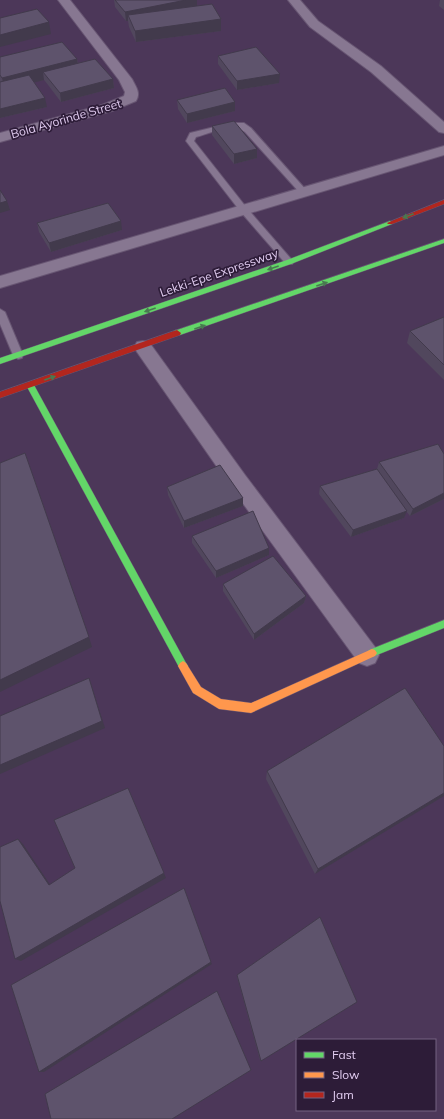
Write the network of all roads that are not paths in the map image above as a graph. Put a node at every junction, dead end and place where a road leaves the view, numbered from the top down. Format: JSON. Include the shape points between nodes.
{"nodes":[{"id":1,"x":64,"y":0,"type":"edge"},
{"id":2,"x":294,"y":0,"type":"edge"},
{"id":3,"x":444,"y":129,"type":"edge"},
{"id":4,"x":0,"y":138,"type":"edge"},
{"id":5,"x":444,"y":150,"type":"edge"},
{"id":6,"x":303,"y":191,"type":"junction"},
{"id":7,"x":444,"y":202,"type":"edge"},
{"id":8,"x":243,"y":209,"type":"junction"},
{"id":9,"x":444,"y":241,"type":"edge"},
{"id":10,"x":289,"y":262,"type":"junction"},
{"id":11,"x":0,"y":282,"type":"edge"},
{"id":12,"x":0,"y":312,"type":"edge"},
{"id":13,"x":143,"y":347,"type":"junction"},
{"id":14,"x":18,"y":355,"type":"junction"},
{"id":15,"x":0,"y":361,"type":"edge"},
{"id":16,"x":30,"y":385,"type":"junction"},
{"id":17,"x":0,"y":395,"type":"edge"},
{"id":18,"x":444,"y":624,"type":"edge"},
{"id":19,"x":367,"y":656,"type":"junction"}],
"edges":[{"from":1,"to":4,"type":"street","name":"Bola Ayorinde Street","via":[[125,79],[132,92],[131,98],[107,108]]},
{"from":2,"to":3,"type":"street","via":[[314,24],[376,69]]},
{"from":5,"to":6,"type":"street"},
{"from":6,"to":8,"type":"street"},
{"from":6,"to":8,"type":"lane","via":[[241,125],[231,125],[193,135],[190,141]]},
{"from":7,"to":10,"type":"main road","name":"Lekki-Epe Expressway","one_way":true},
{"from":8,"to":10,"type":"lane"},
{"from":8,"to":11,"type":"street"},
{"from":13,"to":9,"type":"main road","one_way":true},
{"from":10,"to":14,"type":"main road","name":"Lekki-Epe Expressway","one_way":true},
{"from":12,"to":14,"type":"lane"},
{"from":16,"to":13,"type":"main road","one_way":true},
{"from":13,"to":19,"type":"street"},
{"from":14,"to":15,"type":"main road","name":"Lekki-Epe Expressway"},
{"from":16,"to":17,"type":"main road"},
{"from":16,"to":19,"type":"main road","via":[[197,690],[219,704],[251,708]]},
{"from":18,"to":19,"type":"main road"}]}
